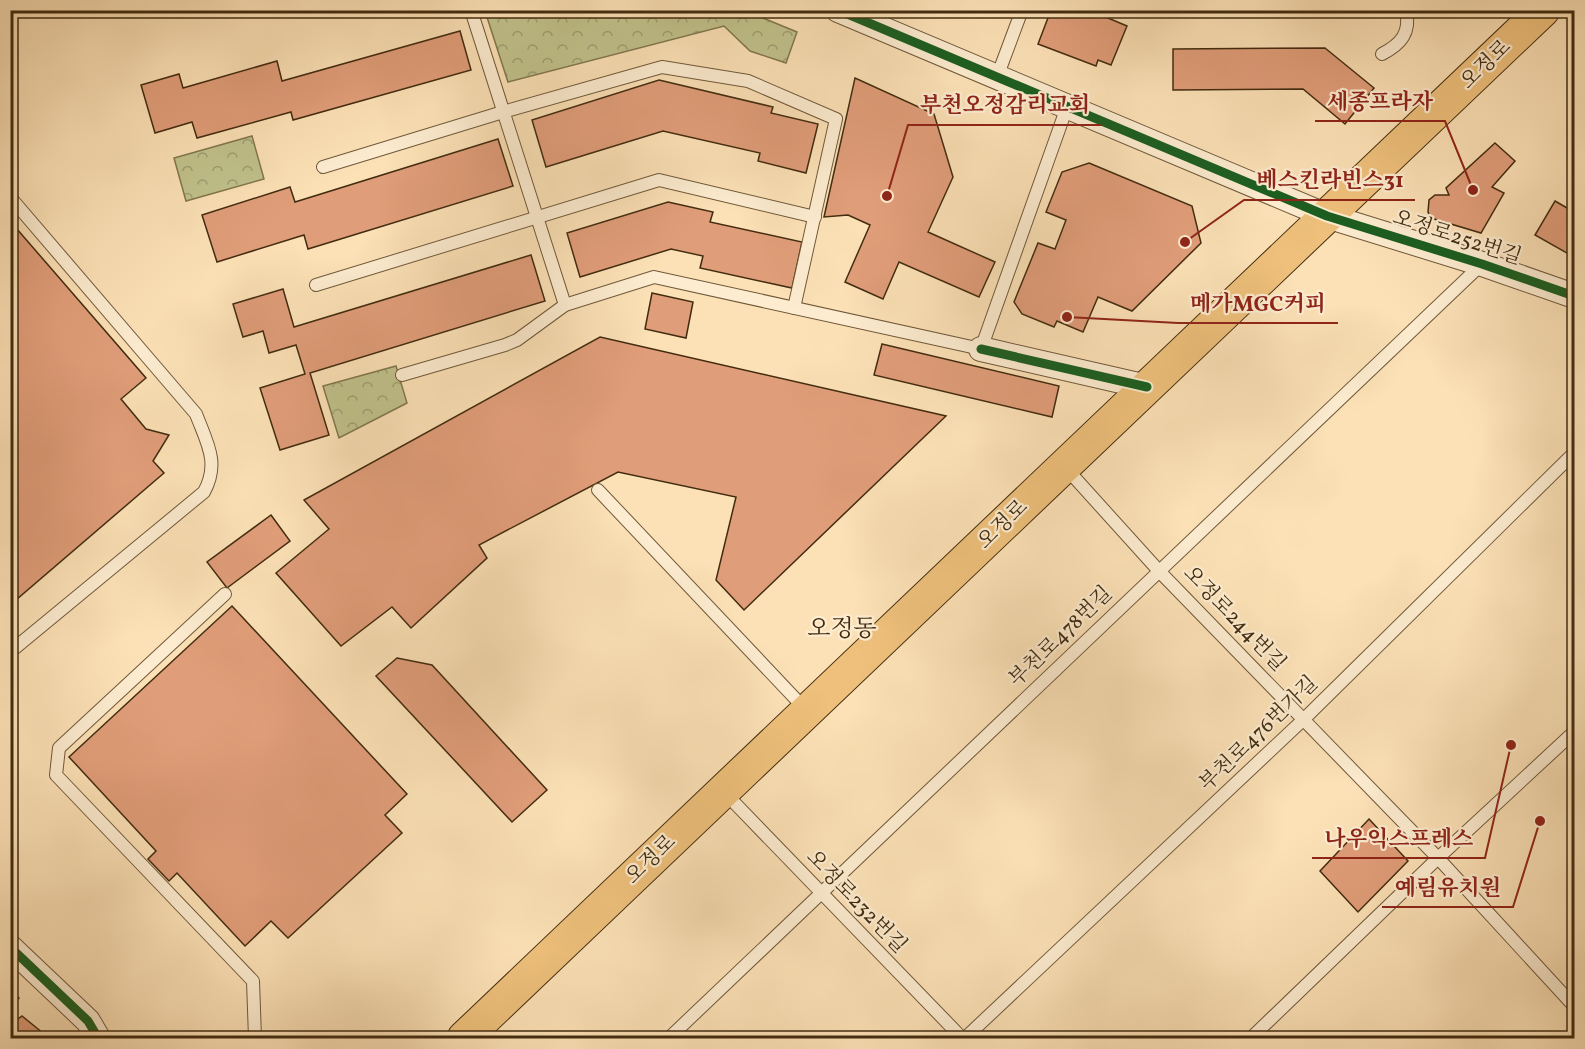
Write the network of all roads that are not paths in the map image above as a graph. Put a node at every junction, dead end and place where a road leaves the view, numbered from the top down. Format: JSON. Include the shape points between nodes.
{"nodes":[{"id":1,"x":471,"y":10,"type":"edge"},
{"id":2,"x":838,"y":10,"type":"edge"},
{"id":3,"x":1022,"y":10,"type":"edge"},
{"id":4,"x":1406,"y":10,"type":"edge"},
{"id":5,"x":1543,"y":10,"type":"edge"},
{"id":6,"x":1382,"y":54,"type":"dead end"},
{"id":7,"x":997,"y":77,"type":"junction"},
{"id":8,"x":1066,"y":107,"type":"junction"},
{"id":9,"x":503,"y":112,"type":"junction"},
{"id":10,"x":323,"y":167,"type":"dead end"},
{"id":11,"x":10,"y":197,"type":"edge"},
{"id":12,"x":1328,"y":216,"type":"junction"},
{"id":13,"x":814,"y":217,"type":"junction"},
{"id":14,"x":537,"y":218,"type":"junction"},
{"id":15,"x":1482,"y":264,"type":"junction"},
{"id":16,"x":316,"y":285,"type":"dead end"},
{"id":17,"x":1575,"y":296,"type":"edge"},
{"id":18,"x":565,"y":305,"type":"junction"},
{"id":19,"x":794,"y":308,"type":"junction"},
{"id":20,"x":981,"y":349,"type":"junction"},
{"id":21,"x":402,"y":375,"type":"dead end"},
{"id":22,"x":1148,"y":387,"type":"junction"},
{"id":23,"x":1575,"y":453,"type":"edge"},
{"id":24,"x":1065,"y":466,"type":"junction"},
{"id":25,"x":598,"y":490,"type":"dead end"},
{"id":26,"x":1159,"y":571,"type":"junction"},
{"id":27,"x":225,"y":594,"type":"dead end"},
{"id":28,"x":10,"y":652,"type":"edge"},
{"id":29,"x":807,"y":711,"type":"junction"},
{"id":30,"x":1305,"y":719,"type":"junction"},
{"id":31,"x":1575,"y":732,"type":"edge"},
{"id":32,"x":723,"y":791,"type":"junction"},
{"id":33,"x":1438,"y":858,"type":"junction"},
{"id":34,"x":820,"y":893,"type":"junction"},
{"id":35,"x":10,"y":947,"type":"edge"},
{"id":36,"x":1575,"y":1006,"type":"edge"},
{"id":37,"x":98,"y":1038,"type":"edge"},
{"id":38,"x":255,"y":1038,"type":"edge"},
{"id":39,"x":464,"y":1038,"type":"edge"},
{"id":40,"x":669,"y":1038,"type":"edge"},
{"id":41,"x":963,"y":1038,"type":"edge"},
{"id":42,"x":1251,"y":1038,"type":"edge"}],
"edges":[{"from":1,"to":9,"type":"lane"},
{"from":2,"to":7,"type":"street","name":"오정로252번길"},
{"from":3,"to":7,"type":"lane"},
{"from":4,"to":6,"type":"lane","via":[[1408,28],[1395,47]]},
{"from":5,"to":12,"type":"main road","name":"오정로"},
{"from":7,"to":8,"type":"street","name":"오정로252번길"},
{"from":8,"to":12,"type":"street","name":"오정로252번길"},
{"from":8,"to":20,"type":"lane"},
{"from":9,"to":10,"type":"lane"},
{"from":9,"to":13,"type":"lane","via":[[662,67],[748,81],[836,119]]},
{"from":9,"to":14,"type":"lane"},
{"from":11,"to":28,"type":"lane","via":[[196,414],[212,455],[212,469],[204,492]]},
{"from":12,"to":15,"type":"street","name":"오정로252번길"},
{"from":12,"to":22,"type":"main road","name":"오정로"},
{"from":13,"to":14,"type":"lane","via":[[658,180]]},
{"from":13,"to":19,"type":"lane"},
{"from":14,"to":16,"type":"lane"},
{"from":14,"to":18,"type":"lane"},
{"from":15,"to":17,"type":"street","name":"오정로252번길"},
{"from":15,"to":26,"type":"lane","name":"부천로478번길"},
{"from":18,"to":19,"type":"lane","via":[[654,277]]},
{"from":18,"to":21,"type":"lane","via":[[517,340]]},
{"from":19,"to":20,"type":"lane"},
{"from":20,"to":22,"type":"street"},
{"from":22,"to":24,"type":"main road","name":"오정로"},
{"from":23,"to":30,"type":"lane","name":"부천로476번가길"},
{"from":24,"to":26,"type":"lane","name":"오정로244번길"},
{"from":24,"to":29,"type":"main road","name":"오정로"},
{"from":25,"to":29,"type":"lane"},
{"from":26,"to":30,"type":"lane","name":"오정로244번길"},
{"from":26,"to":34,"type":"lane","name":"부천로478번길"},
{"from":27,"to":38,"type":"lane","via":[[59,748],[56,775],[253,981]]},
{"from":29,"to":32,"type":"main road","name":"오정로"},
{"from":30,"to":33,"type":"lane","name":"오정로244번길"},
{"from":30,"to":41,"type":"lane","name":"부천로476번가길"},
{"from":31,"to":33,"type":"lane"},
{"from":32,"to":34,"type":"lane","name":"오정로232번길"},
{"from":32,"to":39,"type":"main road","name":"오정로"},
{"from":33,"to":36,"type":"lane","name":"오정로244번길"},
{"from":33,"to":42,"type":"lane"},
{"from":34,"to":40,"type":"lane","name":"부천로478번길"},
{"from":34,"to":41,"type":"lane","name":"오정로232번길"},
{"from":35,"to":37,"type":"street","via":[[88,1021]]}]}
